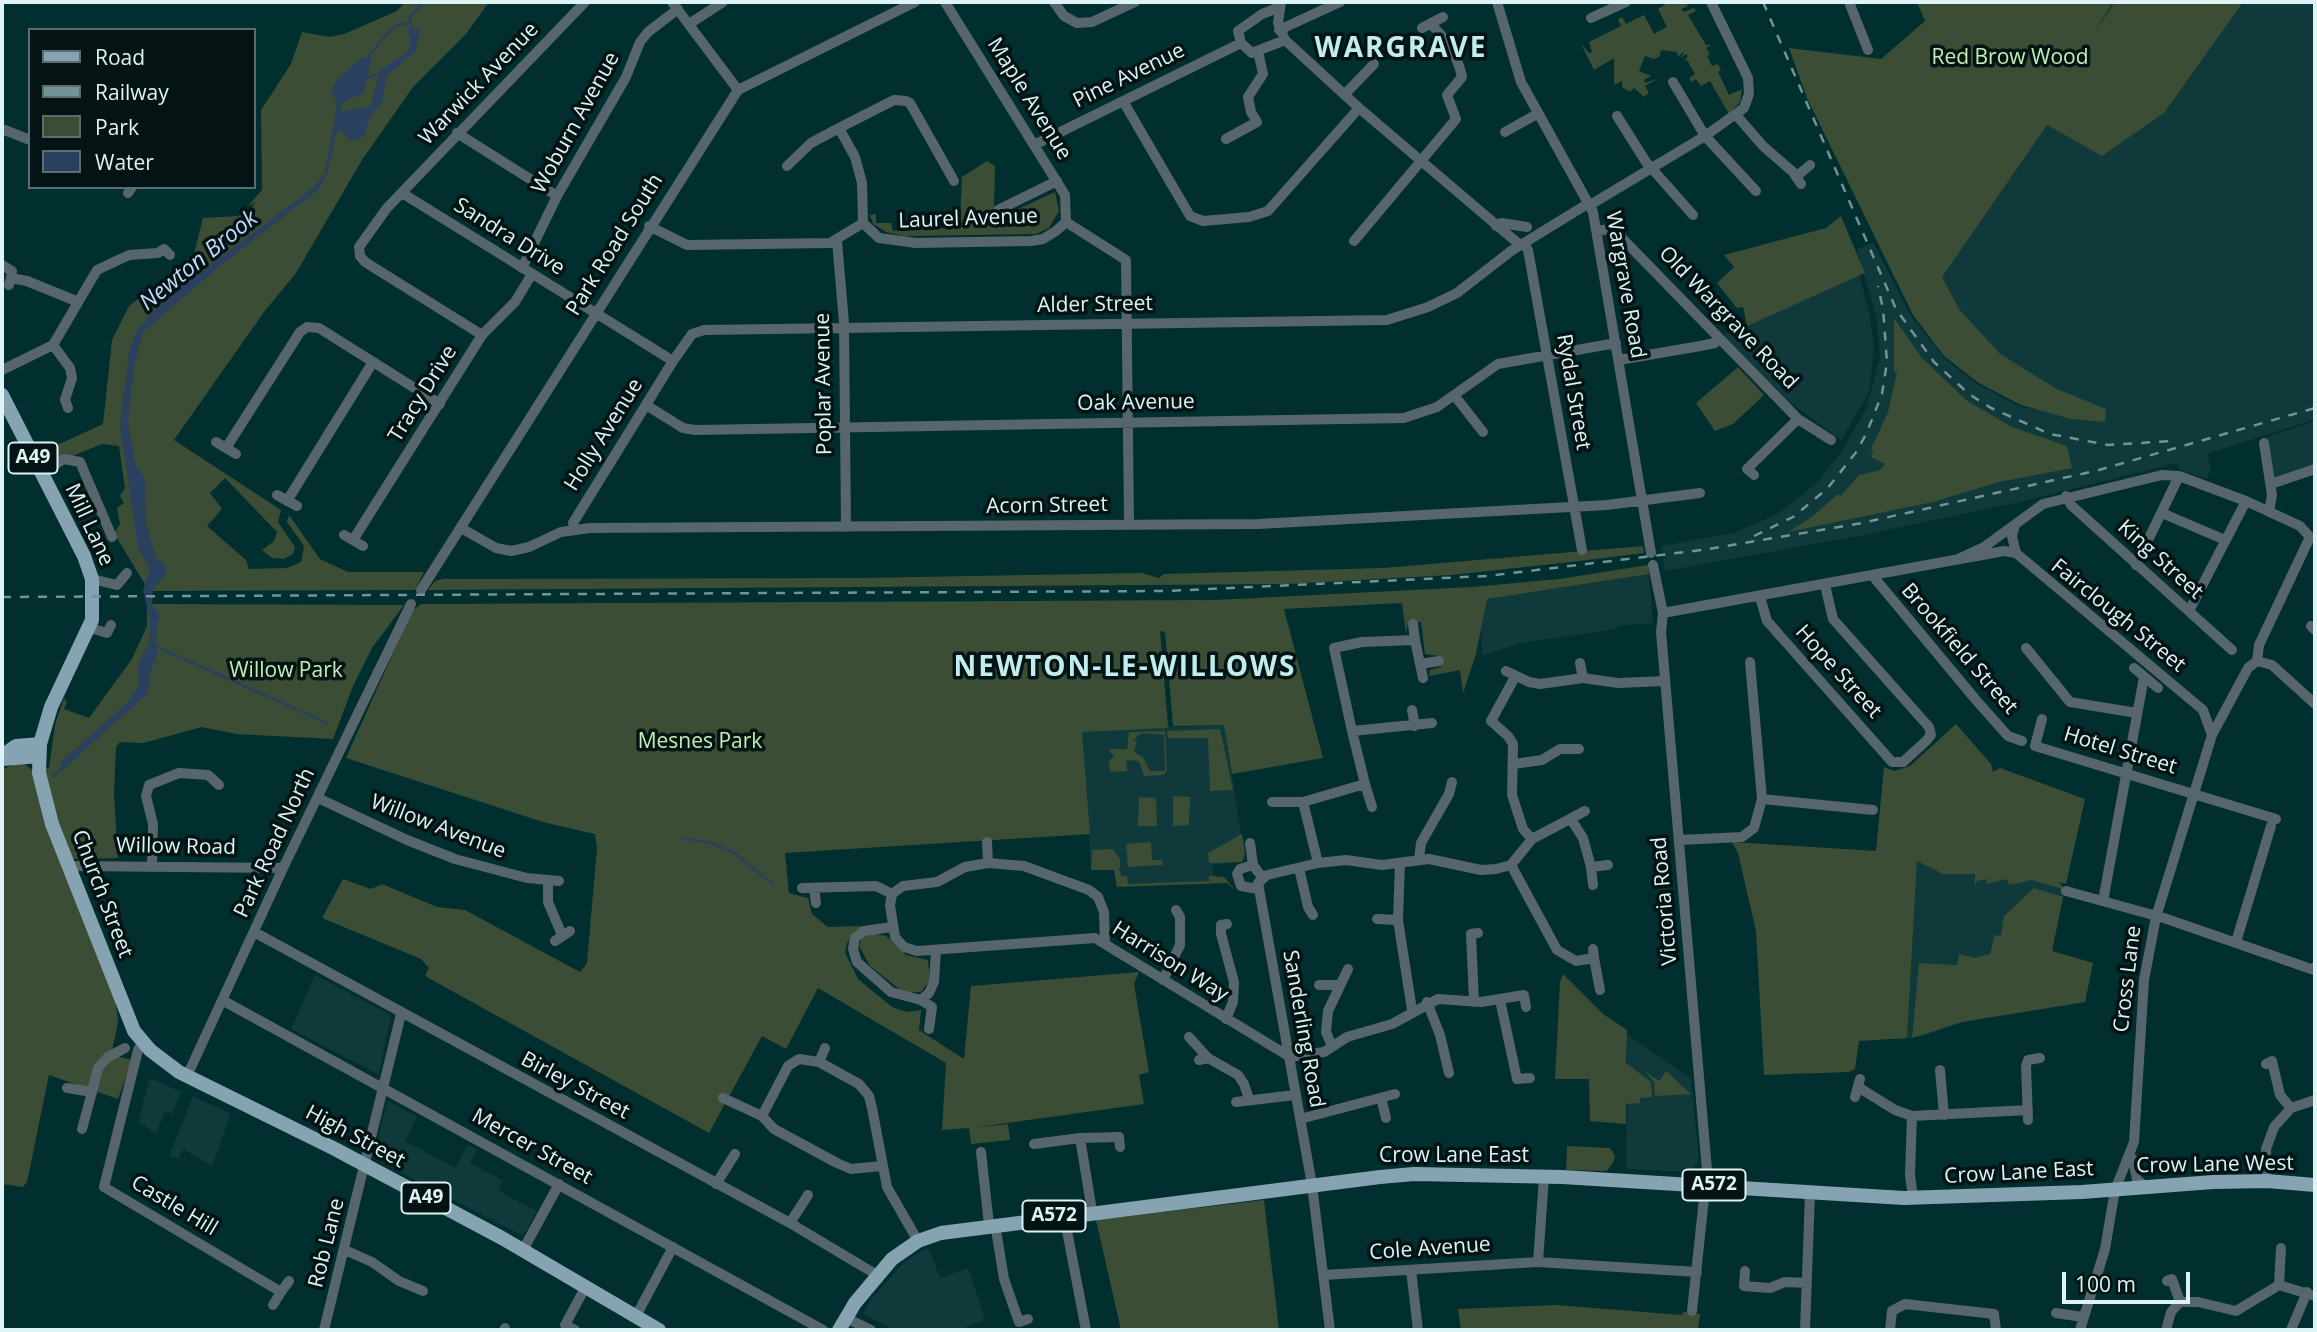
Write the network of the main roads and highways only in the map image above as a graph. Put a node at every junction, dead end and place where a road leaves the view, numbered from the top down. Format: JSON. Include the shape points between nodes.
{"nodes":[{"id":1,"x":2,"y":395,"type":"edge"},
{"id":2,"x":39,"y":750,"type":"junction"},
{"id":3,"x":2,"y":758,"type":"edge"},
{"id":4,"x":141,"y":1046,"type":"joint"},
{"id":5,"x":2315,"y":1185,"type":"edge"},
{"id":6,"x":2115,"y":1189,"type":"joint"},
{"id":7,"x":843,"y":1324,"type":"edge"},
{"id":8,"x":659,"y":1330,"type":"edge"}],
"edges":[{"from":1,"to":2,"type":"main road","name":"Mill Lane","number":"A49","via":[[92,579],[90,628],[55,696]]},
{"from":2,"to":3,"type":"main road","via":[[16,746]]},
{"from":2,"to":4,"type":"main road","name":"Church Street","number":"A49","via":[[42,790]]},
{"from":4,"to":8,"type":"main road","name":"High Street","number":"A49","via":[[187,1076],[523,1250]]},
{"from":5,"to":6,"type":"main road","name":"Crow Lane West","number":"A572","via":[[2267,1181]]},
{"from":6,"to":7,"type":"main road","name":"Crow Lane East","number":"A572","via":[[1913,1198],[1414,1174],[941,1233],[918,1241],[877,1275]]}]}
